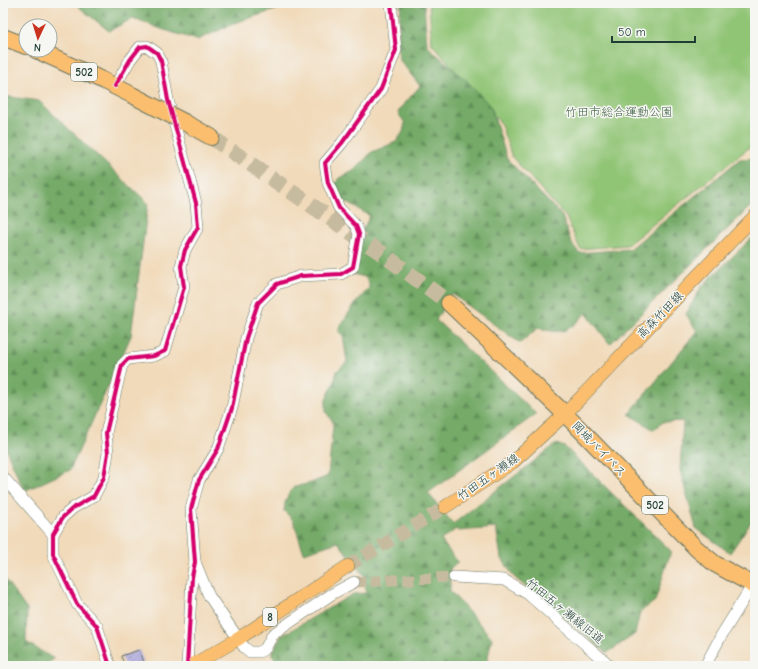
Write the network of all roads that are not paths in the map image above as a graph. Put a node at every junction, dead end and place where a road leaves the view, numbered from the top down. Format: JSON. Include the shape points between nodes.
{"nodes":[{"id":1,"x":391,"y":3,"type":"edge"},
{"id":2,"x":3,"y":37,"type":"edge"},
{"id":3,"x":18,"y":43,"type":"edge"},
{"id":4,"x":54,"y":58,"type":"edge"},
{"id":5,"x":115,"y":86,"type":"junction"},
{"id":6,"x":211,"y":137,"type":"tunnel mouth"},
{"id":7,"x":755,"y":216,"type":"edge"},
{"id":8,"x":449,"y":304,"type":"tunnel mouth"},
{"id":9,"x":565,"y":414,"type":"junction"},
{"id":10,"x":3,"y":477,"type":"edge"},
{"id":11,"x":445,"y":507,"type":"tunnel mouth"},
{"id":12,"x":53,"y":534,"type":"junction"},
{"id":13,"x":195,"y":562,"type":"junction"},
{"id":14,"x":348,"y":566,"type":"tunnel mouth"},
{"id":15,"x":454,"y":577,"type":"tunnel mouth"},
{"id":16,"x":354,"y":582,"type":"tunnel mouth"},
{"id":17,"x":754,"y":584,"type":"edge"},
{"id":18,"x":238,"y":639,"type":"junction"},
{"id":19,"x":607,"y":663,"type":"edge"},
{"id":20,"x":110,"y":666,"type":"edge"},
{"id":21,"x":187,"y":666,"type":"edge"},
{"id":22,"x":191,"y":666,"type":"edge"},
{"id":23,"x":593,"y":666,"type":"edge"},
{"id":24,"x":705,"y":666,"type":"edge"}],
"edges":[{"from":1,"to":13,"type":"street","via":[[396,50],[381,89],[325,164],[328,183],[339,208],[356,226],[359,234],[353,267],[341,274],[301,276],[276,284],[258,303],[246,338],[232,408],[218,450],[199,480],[191,509]]},
{"from":2,"to":3,"type":"highway"},
{"from":4,"to":5,"type":"highway","number":"502"},
{"from":5,"to":6,"type":"highway","number":"502","bridge":true},
{"from":5,"to":12,"type":"street","via":[[140,47],[147,46],[157,53],[196,203],[198,227],[185,250],[181,266],[184,287],[165,351],[154,356],[128,359],[122,365],[106,432],[108,453],[104,477],[94,496],[63,517]]},
{"from":7,"to":9,"type":"main road","name":"高森竹田線"},
{"from":8,"to":9,"type":"highway","name":"岡城バイパス","number":"502"},
{"from":9,"to":11,"type":"main road","name":"竹田五ヶ瀬線","via":[[514,462]]},
{"from":9,"to":17,"type":"highway","name":"岡城バイパス","number":"502","via":[[697,548],[715,564]]},
{"from":10,"to":12,"type":"street"},
{"from":12,"to":20,"type":"street","via":[[53,554],[77,604],[97,626]]},
{"from":13,"to":18,"type":"street","via":[[210,596]]},
{"from":13,"to":21,"type":"street"},
{"from":14,"to":18,"type":"main road","number":"8"},
{"from":15,"to":19,"type":"street","name":"竹田五ヶ瀬線旧道","via":[[504,580],[528,594]]},
{"from":16,"to":18,"type":"street","via":[[273,634],[265,649],[259,652],[250,652]]},
{"from":17,"to":24,"type":"street"},
{"from":18,"to":22,"type":"main road","number":"8"},
{"from":19,"to":23,"type":"street"}]}
